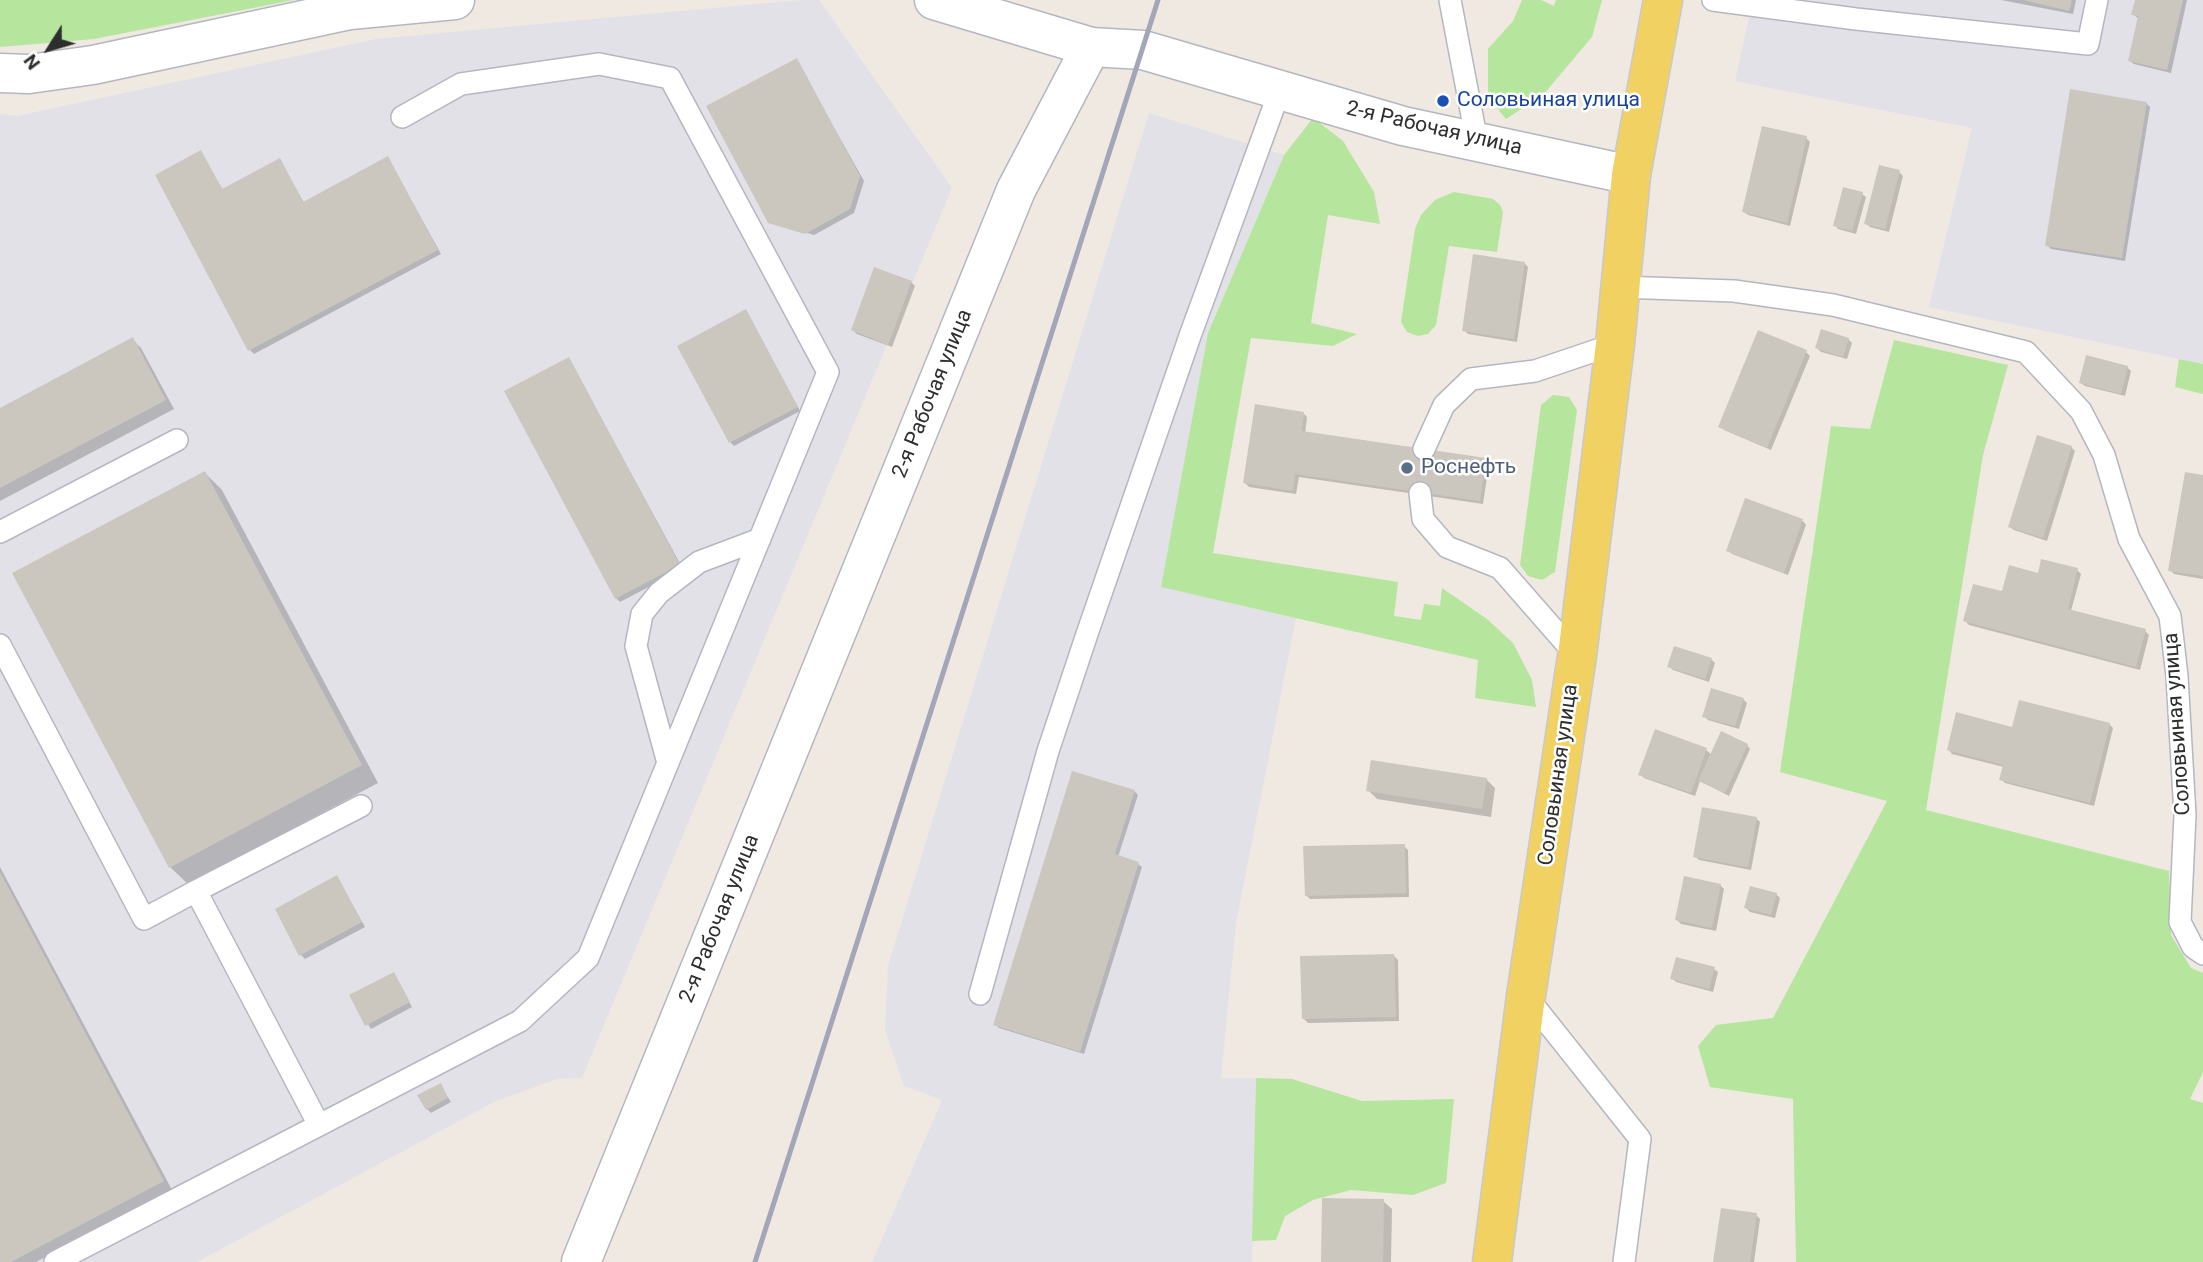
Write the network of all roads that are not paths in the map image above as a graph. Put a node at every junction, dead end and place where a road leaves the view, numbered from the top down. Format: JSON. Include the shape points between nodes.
{"nodes":[{"id":1,"x":455,"y":0,"type":"edge"},
{"id":2,"x":935,"y":0,"type":"edge"},
{"id":3,"x":1450,"y":0,"type":"edge"},
{"id":4,"x":1663,"y":0,"type":"edge"},
{"id":5,"x":1713,"y":0,"type":"edge"},
{"id":6,"x":2097,"y":0,"type":"edge"},
{"id":7,"x":1857,"y":10,"type":"edge"},
{"id":8,"x":1091,"y":47,"type":"junction"},
{"id":9,"x":0,"y":73,"type":"edge"},
{"id":10,"x":1279,"y":90,"type":"junction"},
{"id":11,"x":402,"y":117,"type":"dead end"},
{"id":12,"x":1477,"y":142,"type":"junction"},
{"id":13,"x":1630,"y":175,"type":"junction"},
{"id":14,"x":1620,"y":287,"type":"junction"},
{"id":15,"x":1615,"y":344,"type":"junction"},
{"id":16,"x":177,"y":440,"type":"dead end"},
{"id":17,"x":1424,"y":449,"type":"dead end"},
{"id":18,"x":1420,"y":493,"type":"dead end"},
{"id":19,"x":0,"y":532,"type":"edge"},
{"id":20,"x":760,"y":538,"type":"junction"},
{"id":21,"x":0,"y":645,"type":"edge"},
{"id":22,"x":1577,"y":656,"type":"junction"},
{"id":23,"x":668,"y":763,"type":"junction"},
{"id":24,"x":361,"y":806,"type":"dead end"},
{"id":25,"x":196,"y":891,"type":"junction"},
{"id":26,"x":2203,"y":954,"type":"edge"},
{"id":27,"x":980,"y":995,"type":"dead end"},
{"id":28,"x":1526,"y":996,"type":"junction"},
{"id":29,"x":319,"y":1125,"type":"junction"},
{"id":30,"x":55,"y":1262,"type":"edge"},
{"id":31,"x":581,"y":1262,"type":"edge"},
{"id":32,"x":1492,"y":1262,"type":"edge"},
{"id":33,"x":1624,"y":1262,"type":"edge"}],
"edges":[{"from":1,"to":9,"type":"main road","via":[[351,10],[93,65]]},
{"from":2,"to":8,"type":"main road"},
{"from":3,"to":12,"type":"lane"},
{"from":4,"to":13,"type":"main road","name":"Соловьиная улица"},
{"from":5,"to":7,"type":"lane"},
{"from":6,"to":7,"type":"lane","via":[[2088,44]]},
{"from":8,"to":10,"type":"main road","name":"2-я Рабочая улица","via":[[1143,50]]},
{"from":8,"to":31,"type":"main road","name":"2-я Рабочая улица","via":[[1016,190]]},
{"from":10,"to":12,"type":"main road","name":"2-я Рабочая улица"},
{"from":10,"to":27,"type":"lane","via":[[1048,751]]},
{"from":11,"to":20,"type":"lane","via":[[461,84],[600,64],[670,78],[828,372]]},
{"from":12,"to":13,"type":"main road","name":"2-я Рабочая улица"},
{"from":13,"to":14,"type":"main road","name":"Соловьиная улица"},
{"from":14,"to":15,"type":"main road","name":"Соловьиная улица"},
{"from":14,"to":26,"type":"lane","name":"Соловьиная улица","via":[[1734,291],[1833,305],[2026,352],[2081,411],[2104,455],[2129,539],[2170,615],[2185,815],[2180,922],[2193,947]]},
{"from":15,"to":17,"type":"lane","via":[[1535,372],[1471,379],[1444,405]]},
{"from":15,"to":22,"type":"main road","name":"Соловьиная улица"},
{"from":16,"to":19,"type":"lane"},
{"from":18,"to":22,"type":"lane","via":[[1423,519],[1447,547],[1500,568]]},
{"from":20,"to":23,"type":"lane"},
{"from":20,"to":23,"type":"lane","via":[[699,562],[659,593],[642,614],[636,646]]},
{"from":21,"to":25,"type":"lane","via":[[144,919]]},
{"from":22,"to":28,"type":"main road","name":"Соловьиная улица"},
{"from":23,"to":29,"type":"lane","via":[[588,958],[520,1021]]},
{"from":24,"to":25,"type":"lane"},
{"from":25,"to":29,"type":"lane"},
{"from":28,"to":32,"type":"main road","name":"Соловьиная улица"},
{"from":28,"to":33,"type":"lane","via":[[1640,1139]]},
{"from":29,"to":30,"type":"lane"}]}
